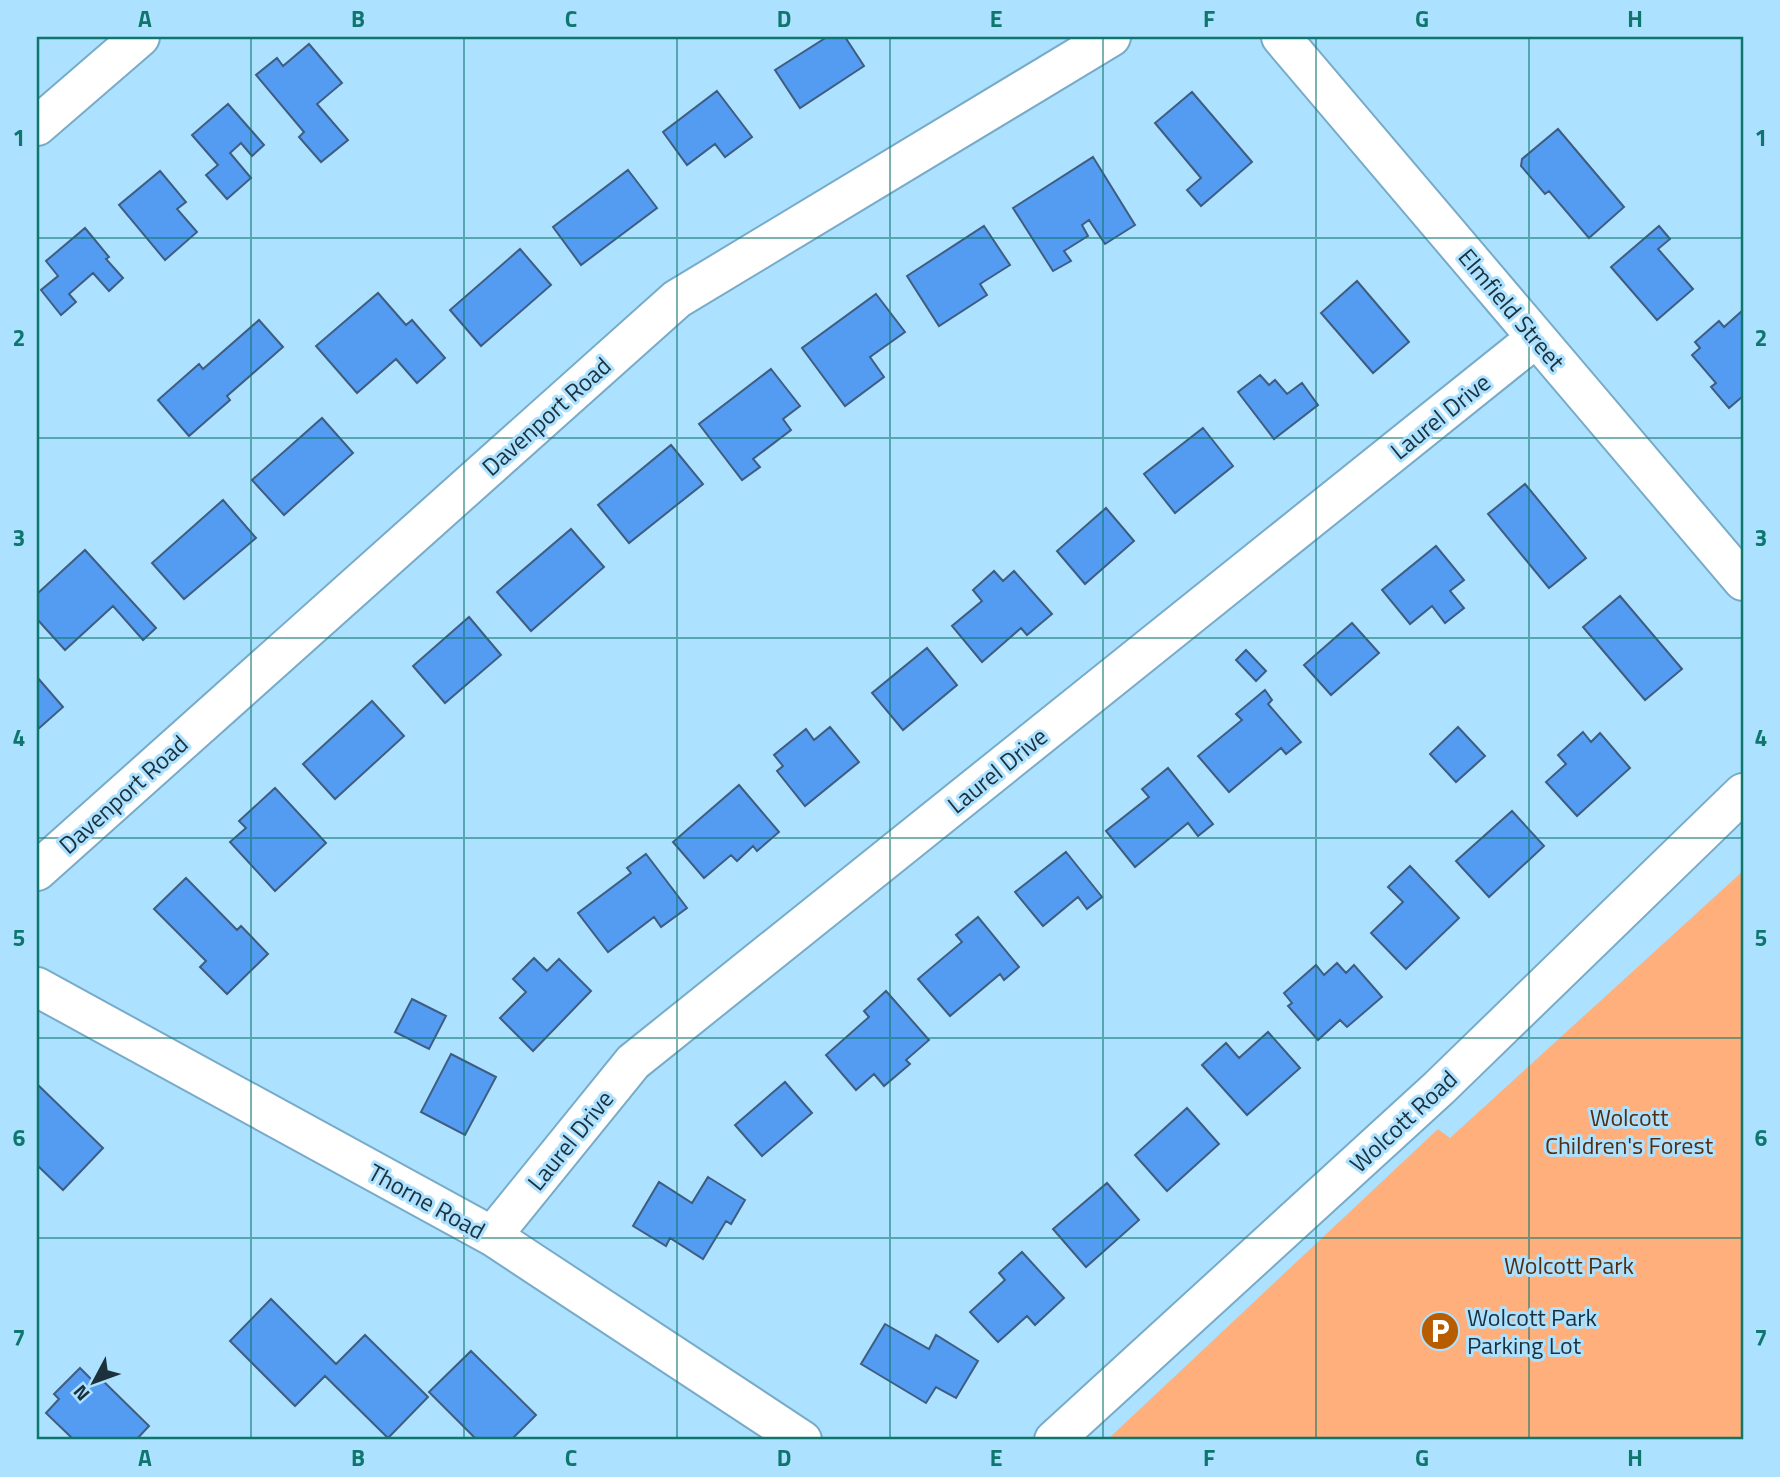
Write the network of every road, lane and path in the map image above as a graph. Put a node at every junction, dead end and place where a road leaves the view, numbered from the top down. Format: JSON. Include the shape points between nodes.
{"nodes":[{"id":1,"x":140,"y":37,"type":"edge"},
{"id":2,"x":1111,"y":37,"type":"edge"},
{"id":3,"x":1281,"y":37,"type":"edge"},
{"id":4,"x":37,"y":126,"type":"edge"},
{"id":5,"x":1536,"y":338,"type":"junction"},
{"id":6,"x":1743,"y":581,"type":"edge"},
{"id":7,"x":1743,"y":793,"type":"edge"},
{"id":8,"x":37,"y":871,"type":"edge"},
{"id":9,"x":37,"y":987,"type":"edge"},
{"id":10,"x":492,"y":1236,"type":"junction"},
{"id":11,"x":802,"y":1440,"type":"edge"},
{"id":12,"x":1054,"y":1440,"type":"edge"}],
"edges":[{"from":1,"to":4,"type":"street"},
{"from":2,"to":8,"type":"street","name":"Davenport Road","via":[[677,299]]},
{"from":3,"to":5,"type":"street","name":"Elmfield Street"},
{"from":5,"to":6,"type":"street","name":"Elmfield Street"},
{"from":5,"to":10,"type":"street","name":"Laurel Drive","via":[[633,1062]]},
{"from":7,"to":12,"type":"street","name":"Wolcott Road","via":[[1439,1088]]},
{"from":9,"to":10,"type":"street","name":"Thorne Road"},
{"from":10,"to":11,"type":"street","name":"Thorne Road"}]}
